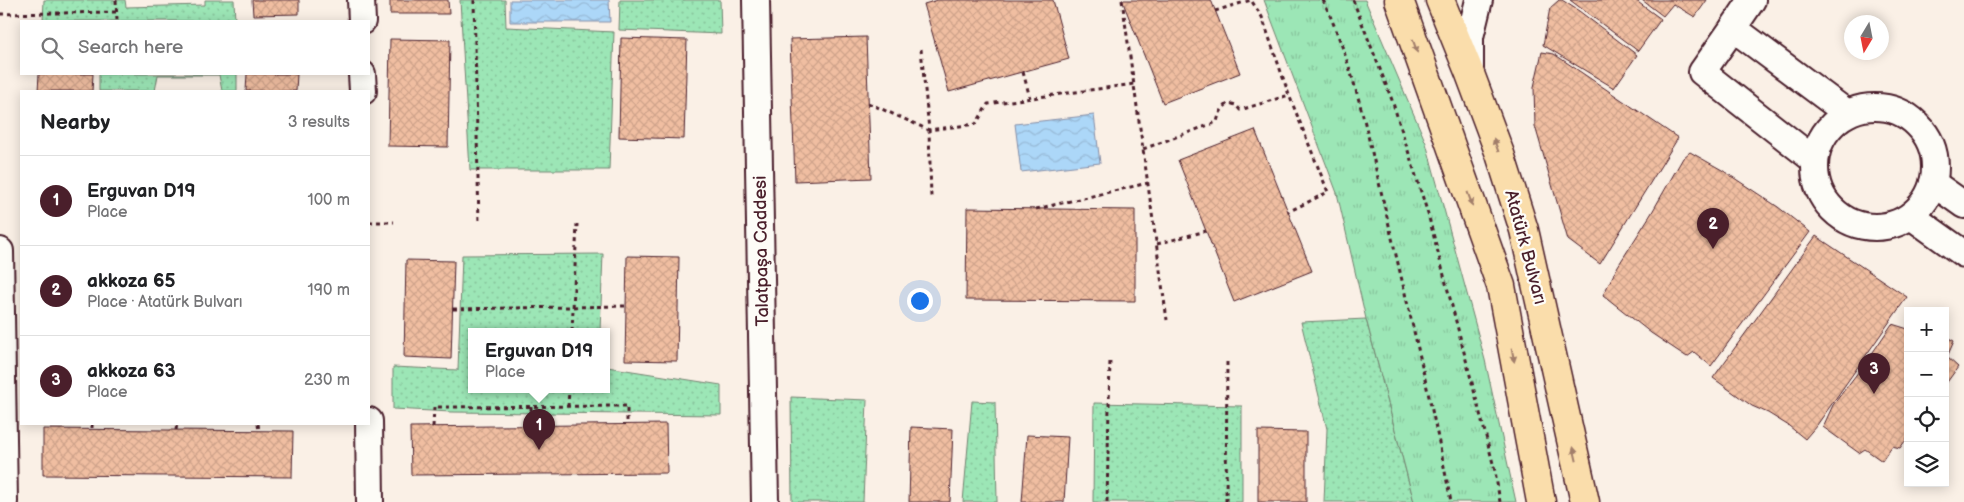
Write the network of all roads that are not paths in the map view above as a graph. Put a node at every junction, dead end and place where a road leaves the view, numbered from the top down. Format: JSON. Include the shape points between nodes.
{"nodes":[{"id":1,"x":361,"y":0,"type":"edge"},
{"id":2,"x":756,"y":0,"type":"edge"},
{"id":3,"x":1399,"y":0,"type":"edge"},
{"id":4,"x":1440,"y":0,"type":"edge"},
{"id":5,"x":1752,"y":0,"type":"edge"},
{"id":6,"x":1471,"y":4,"type":"edge"},
{"id":7,"x":362,"y":20,"type":"edge"},
{"id":8,"x":1733,"y":28,"type":"junction"},
{"id":9,"x":1470,"y":74,"type":"junction"},
{"id":10,"x":362,"y":75,"type":"edge"},
{"id":11,"x":363,"y":90,"type":"edge"},
{"id":12,"x":1847,"y":113,"type":"junction"},
{"id":13,"x":1814,"y":160,"type":"junction"},
{"id":14,"x":1933,"y":183,"type":"junction"},
{"id":15,"x":1964,"y":205,"type":"edge"},
{"id":16,"x":1911,"y":216,"type":"junction"},
{"id":17,"x":0,"y":251,"type":"edge"},
{"id":18,"x":1964,"y":254,"type":"edge"},
{"id":19,"x":369,"y":425,"type":"edge"},
{"id":20,"x":4,"y":502,"type":"edge"},
{"id":21,"x":370,"y":502,"type":"edge"},
{"id":22,"x":765,"y":502,"type":"edge"},
{"id":23,"x":1541,"y":502,"type":"edge"},
{"id":24,"x":1585,"y":502,"type":"edge"}],
"edges":[{"from":1,"to":7,"type":"street"},
{"from":2,"to":22,"type":"street","name":"Talatpaşa Caddesi"},
{"from":3,"to":23,"type":"main road","name":"Atatürk Bulvarı","one_way":true,"via":[[1501,286]]},
{"from":4,"to":9,"type":"main road","name":"Atatürk Bulvarı"},
{"from":5,"to":8,"type":"street"},
{"from":6,"to":9,"type":"street"},
{"from":8,"to":12,"type":"street"},
{"from":8,"to":13,"type":"street","via":[[1702,72]]},
{"from":24,"to":9,"type":"main road","name":"Atatürk Bulvarı","one_way":true,"via":[[1524,230]]},
{"from":10,"to":11,"type":"street"},
{"from":12,"to":13,"type":"street","via":[[1831,124],[1820,141]]},
{"from":12,"to":14,"type":"street","via":[[1866,107],[1886,107],[1904,114],[1920,126],[1931,144],[1936,163]]},
{"from":13,"to":16,"type":"street","via":[[1815,180],[1823,198],[1836,214],[1854,224],[1873,227],[1893,225]]},
{"from":14,"to":15,"type":"street"},
{"from":14,"to":16,"type":"street"},
{"from":16,"to":18,"type":"street"},
{"from":17,"to":20,"type":"street"},
{"from":19,"to":21,"type":"street"}]}
